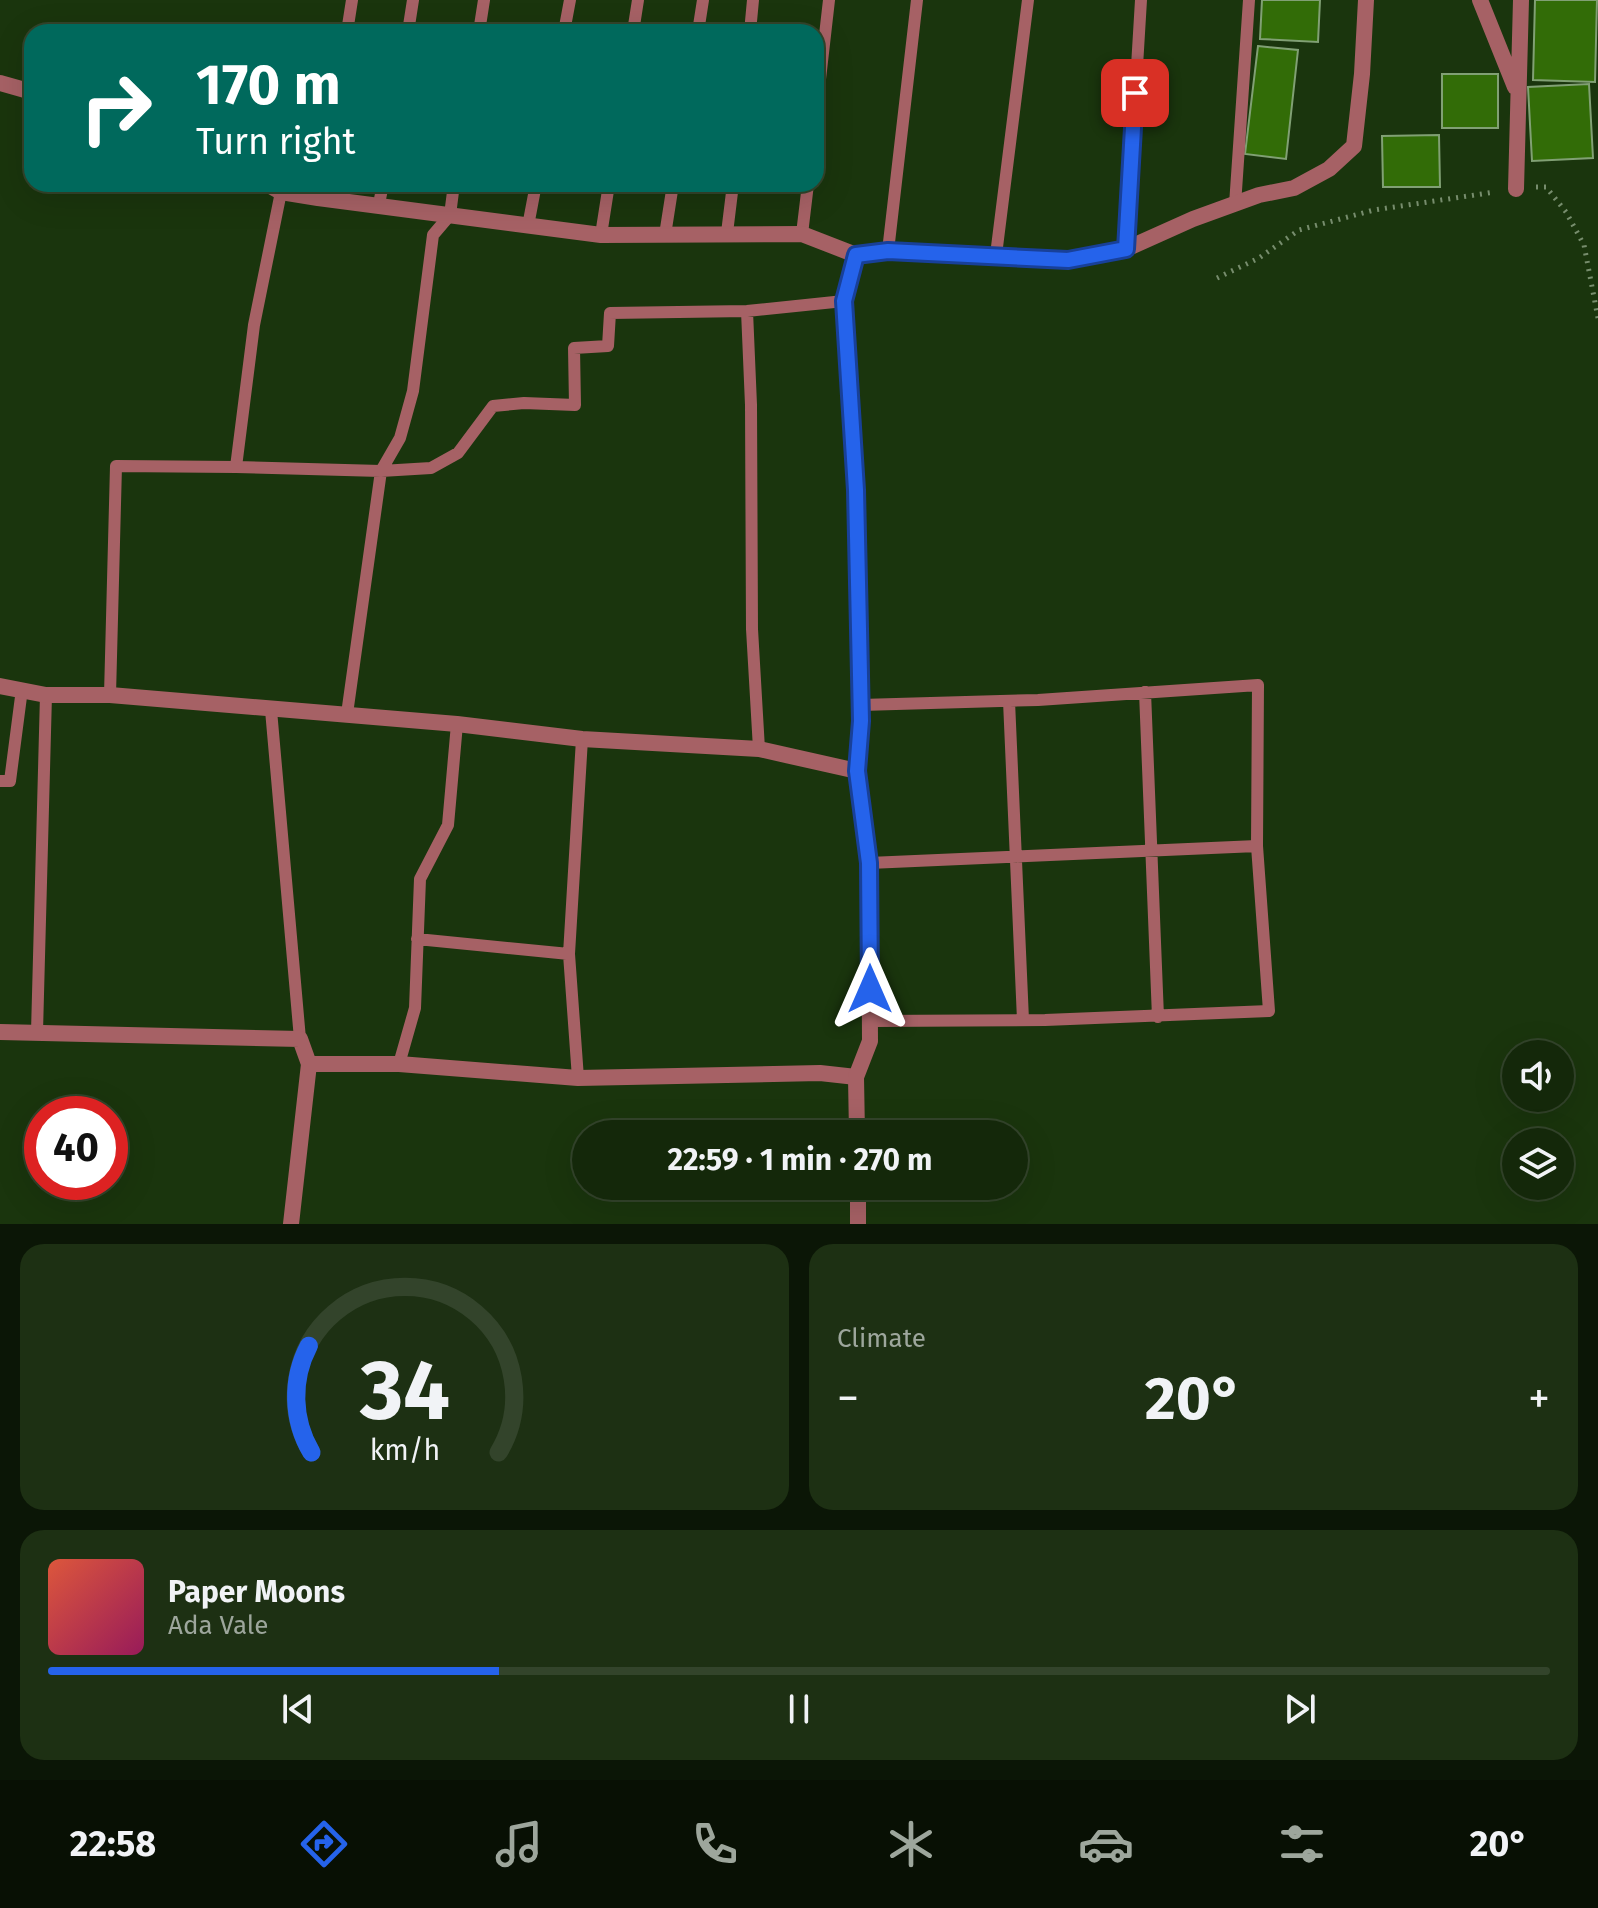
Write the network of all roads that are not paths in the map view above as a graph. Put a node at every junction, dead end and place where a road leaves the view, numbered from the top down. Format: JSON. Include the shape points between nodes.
{"nodes":[{"id":1,"x":352,"y":0,"type":"edge"},
{"id":2,"x":413,"y":0,"type":"edge"},
{"id":3,"x":484,"y":0,"type":"edge"},
{"id":4,"x":570,"y":0,"type":"edge"},
{"id":5,"x":638,"y":0,"type":"edge"},
{"id":6,"x":703,"y":0,"type":"edge"},
{"id":7,"x":753,"y":0,"type":"edge"},
{"id":8,"x":829,"y":0,"type":"edge"},
{"id":9,"x":917,"y":0,"type":"edge"},
{"id":10,"x":1028,"y":0,"type":"edge"},
{"id":11,"x":1141,"y":0,"type":"edge"},
{"id":12,"x":1249,"y":0,"type":"edge"},
{"id":13,"x":1366,"y":0,"type":"edge"},
{"id":14,"x":1480,"y":0,"type":"edge"},
{"id":15,"x":1521,"y":0,"type":"edge"},
{"id":16,"x":348,"y":24,"type":"edge"},
{"id":17,"x":409,"y":24,"type":"edge"},
{"id":18,"x":480,"y":24,"type":"edge"},
{"id":19,"x":566,"y":24,"type":"edge"},
{"id":20,"x":634,"y":24,"type":"edge"},
{"id":21,"x":699,"y":24,"type":"edge"},
{"id":22,"x":751,"y":24,"type":"edge"},
{"id":23,"x":824,"y":44,"type":"edge"},
{"id":24,"x":0,"y":83,"type":"edge"},
{"id":25,"x":24,"y":90,"type":"edge"},
{"id":26,"x":1518,"y":95,"type":"junction"},
{"id":27,"x":1516,"y":189,"type":"road end"},
{"id":28,"x":273,"y":192,"type":"edge"},
{"id":29,"x":324,"y":192,"type":"edge"},
{"id":30,"x":381,"y":192,"type":"edge"},
{"id":31,"x":453,"y":192,"type":"edge"},
{"id":32,"x":534,"y":192,"type":"edge"},
{"id":33,"x":608,"y":192,"type":"edge"},
{"id":34,"x":672,"y":192,"type":"edge"},
{"id":35,"x":732,"y":192,"type":"edge"},
{"id":36,"x":807,"y":192,"type":"edge"},
{"id":37,"x":379,"y":204,"type":"junction"},
{"id":38,"x":1235,"y":205,"type":"junction"},
{"id":39,"x":450,"y":215,"type":"junction"},
{"id":40,"x":528,"y":226,"type":"junction"},
{"id":41,"x":727,"y":233,"type":"junction"},
{"id":42,"x":802,"y":234,"type":"junction"},
{"id":43,"x":601,"y":235,"type":"junction"},
{"id":44,"x":665,"y":235,"type":"junction"},
{"id":45,"x":1126,"y":249,"type":"junction"},
{"id":46,"x":888,"y":251,"type":"junction"},
{"id":47,"x":856,"y":255,"type":"junction"},
{"id":48,"x":996,"y":255,"type":"junction"},
{"id":49,"x":844,"y":301,"type":"junction"},
{"id":50,"x":747,"y":311,"type":"junction"},
{"id":51,"x":236,"y":467,"type":"junction"},
{"id":52,"x":381,"y":471,"type":"junction"},
{"id":53,"x":0,"y":686,"type":"edge"},
{"id":54,"x":22,"y":689,"type":"junction"},
{"id":55,"x":1145,"y":692,"type":"junction"},
{"id":56,"x":46,"y":695,"type":"junction"},
{"id":57,"x":110,"y":695,"type":"junction"},
{"id":58,"x":1009,"y":701,"type":"junction"},
{"id":59,"x":861,"y":705,"type":"junction"},
{"id":60,"x":271,"y":710,"type":"junction"},
{"id":61,"x":347,"y":714,"type":"junction"},
{"id":62,"x":457,"y":724,"type":"junction"},
{"id":63,"x":582,"y":739,"type":"junction"},
{"id":64,"x":759,"y":749,"type":"junction"},
{"id":65,"x":857,"y":771,"type":"junction"},
{"id":66,"x":0,"y":781,"type":"edge"},
{"id":67,"x":1257,"y":846,"type":"junction"},
{"id":68,"x":1151,"y":852,"type":"junction"},
{"id":69,"x":1016,"y":857,"type":"junction"},
{"id":70,"x":869,"y":863,"type":"junction"},
{"id":71,"x":417,"y":939,"type":"junction"},
{"id":72,"x":569,"y":954,"type":"junction"},
{"id":73,"x":1158,"y":1017,"type":"junction"},
{"id":74,"x":1023,"y":1020,"type":"junction"},
{"id":75,"x":870,"y":1021,"type":"junction"},
{"id":76,"x":0,"y":1032,"type":"edge"},
{"id":77,"x":37,"y":1032,"type":"junction"},
{"id":78,"x":300,"y":1039,"type":"junction"},
{"id":79,"x":309,"y":1064,"type":"junction"},
{"id":80,"x":399,"y":1064,"type":"junction"},
{"id":81,"x":856,"y":1077,"type":"junction"},
{"id":82,"x":578,"y":1078,"type":"junction"},
{"id":83,"x":857,"y":1120,"type":"edge"},
{"id":84,"x":858,"y":1200,"type":"edge"},
{"id":85,"x":291,"y":1224,"type":"edge"},
{"id":86,"x":858,"y":1224,"type":"edge"}],
"edges":[{"from":1,"to":16,"type":"lane"},
{"from":2,"to":17,"type":"lane"},
{"from":3,"to":18,"type":"lane"},
{"from":4,"to":19,"type":"lane"},
{"from":5,"to":20,"type":"lane"},
{"from":6,"to":21,"type":"lane"},
{"from":7,"to":22,"type":"lane"},
{"from":8,"to":23,"type":"lane"},
{"from":9,"to":46,"type":"lane"},
{"from":10,"to":48,"type":"lane"},
{"from":11,"to":45,"type":"lane"},
{"from":12,"to":38,"type":"lane"},
{"from":13,"to":38,"type":"street","via":[[1354,146],[1329,169],[1294,188]]},
{"from":14,"to":26,"type":"street"},
{"from":15,"to":26,"type":"street"},
{"from":24,"to":25,"type":"street"},
{"from":26,"to":27,"type":"street"},
{"from":28,"to":51,"type":"lane"},
{"from":29,"to":37,"type":"street"},
{"from":30,"to":37,"type":"lane"},
{"from":31,"to":39,"type":"lane"},
{"from":32,"to":40,"type":"lane"},
{"from":33,"to":43,"type":"lane"},
{"from":34,"to":44,"type":"lane"},
{"from":35,"to":41,"type":"lane"},
{"from":36,"to":42,"type":"lane"},
{"from":37,"to":39,"type":"street"},
{"from":38,"to":45,"type":"street"},
{"from":39,"to":40,"type":"street"},
{"from":39,"to":52,"type":"lane","via":[[433,235],[413,391],[400,438]]},
{"from":40,"to":43,"type":"street"},
{"from":41,"to":42,"type":"street"},
{"from":41,"to":44,"type":"street"},
{"from":42,"to":47,"type":"street"},
{"from":43,"to":44,"type":"street"},
{"from":45,"to":48,"type":"street","via":[[1068,260]]},
{"from":46,"to":47,"type":"street"},
{"from":46,"to":48,"type":"street"},
{"from":47,"to":49,"type":"street"},
{"from":49,"to":50,"type":"lane"},
{"from":49,"to":59,"type":"street","via":[[856,490]]},
{"from":50,"to":52,"type":"lane","via":[[610,313],[608,346],[574,348],[575,405],[493,406],[458,453],[431,468]]},
{"from":50,"to":64,"type":"lane"},
{"from":51,"to":52,"type":"lane"},
{"from":51,"to":57,"type":"lane","via":[[116,466]]},
{"from":52,"to":61,"type":"lane"},
{"from":53,"to":54,"type":"street"},
{"from":54,"to":56,"type":"street"},
{"from":54,"to":66,"type":"lane","via":[[10,781]]},
{"from":55,"to":58,"type":"lane"},
{"from":55,"to":67,"type":"lane","via":[[1258,685]]},
{"from":55,"to":68,"type":"lane"},
{"from":56,"to":57,"type":"street"},
{"from":56,"to":77,"type":"lane"},
{"from":57,"to":60,"type":"street"},
{"from":58,"to":59,"type":"lane"},
{"from":58,"to":69,"type":"lane"},
{"from":59,"to":65,"type":"street"},
{"from":60,"to":61,"type":"street"},
{"from":60,"to":78,"type":"lane"},
{"from":61,"to":62,"type":"street"},
{"from":62,"to":63,"type":"street"},
{"from":62,"to":71,"type":"lane","via":[[448,825],[420,879]]},
{"from":63,"to":64,"type":"street"},
{"from":63,"to":72,"type":"lane"},
{"from":64,"to":65,"type":"street"},
{"from":65,"to":70,"type":"street"},
{"from":67,"to":68,"type":"lane"},
{"from":67,"to":73,"type":"lane","via":[[1269,1011]]},
{"from":68,"to":69,"type":"lane"},
{"from":68,"to":73,"type":"lane"},
{"from":69,"to":70,"type":"lane"},
{"from":69,"to":74,"type":"lane"},
{"from":70,"to":75,"type":"street"},
{"from":71,"to":72,"type":"lane"},
{"from":71,"to":80,"type":"lane","via":[[415,1008]]},
{"from":72,"to":82,"type":"lane"},
{"from":73,"to":74,"type":"lane"},
{"from":74,"to":75,"type":"lane"},
{"from":75,"to":81,"type":"street","via":[[870,1041]]},
{"from":76,"to":77,"type":"street"},
{"from":77,"to":78,"type":"street"},
{"from":78,"to":79,"type":"street"},
{"from":79,"to":80,"type":"street"},
{"from":79,"to":85,"type":"street"},
{"from":80,"to":82,"type":"street"},
{"from":81,"to":82,"type":"street","via":[[820,1073]]},
{"from":81,"to":83,"type":"street"},
{"from":84,"to":86,"type":"street"}]}
